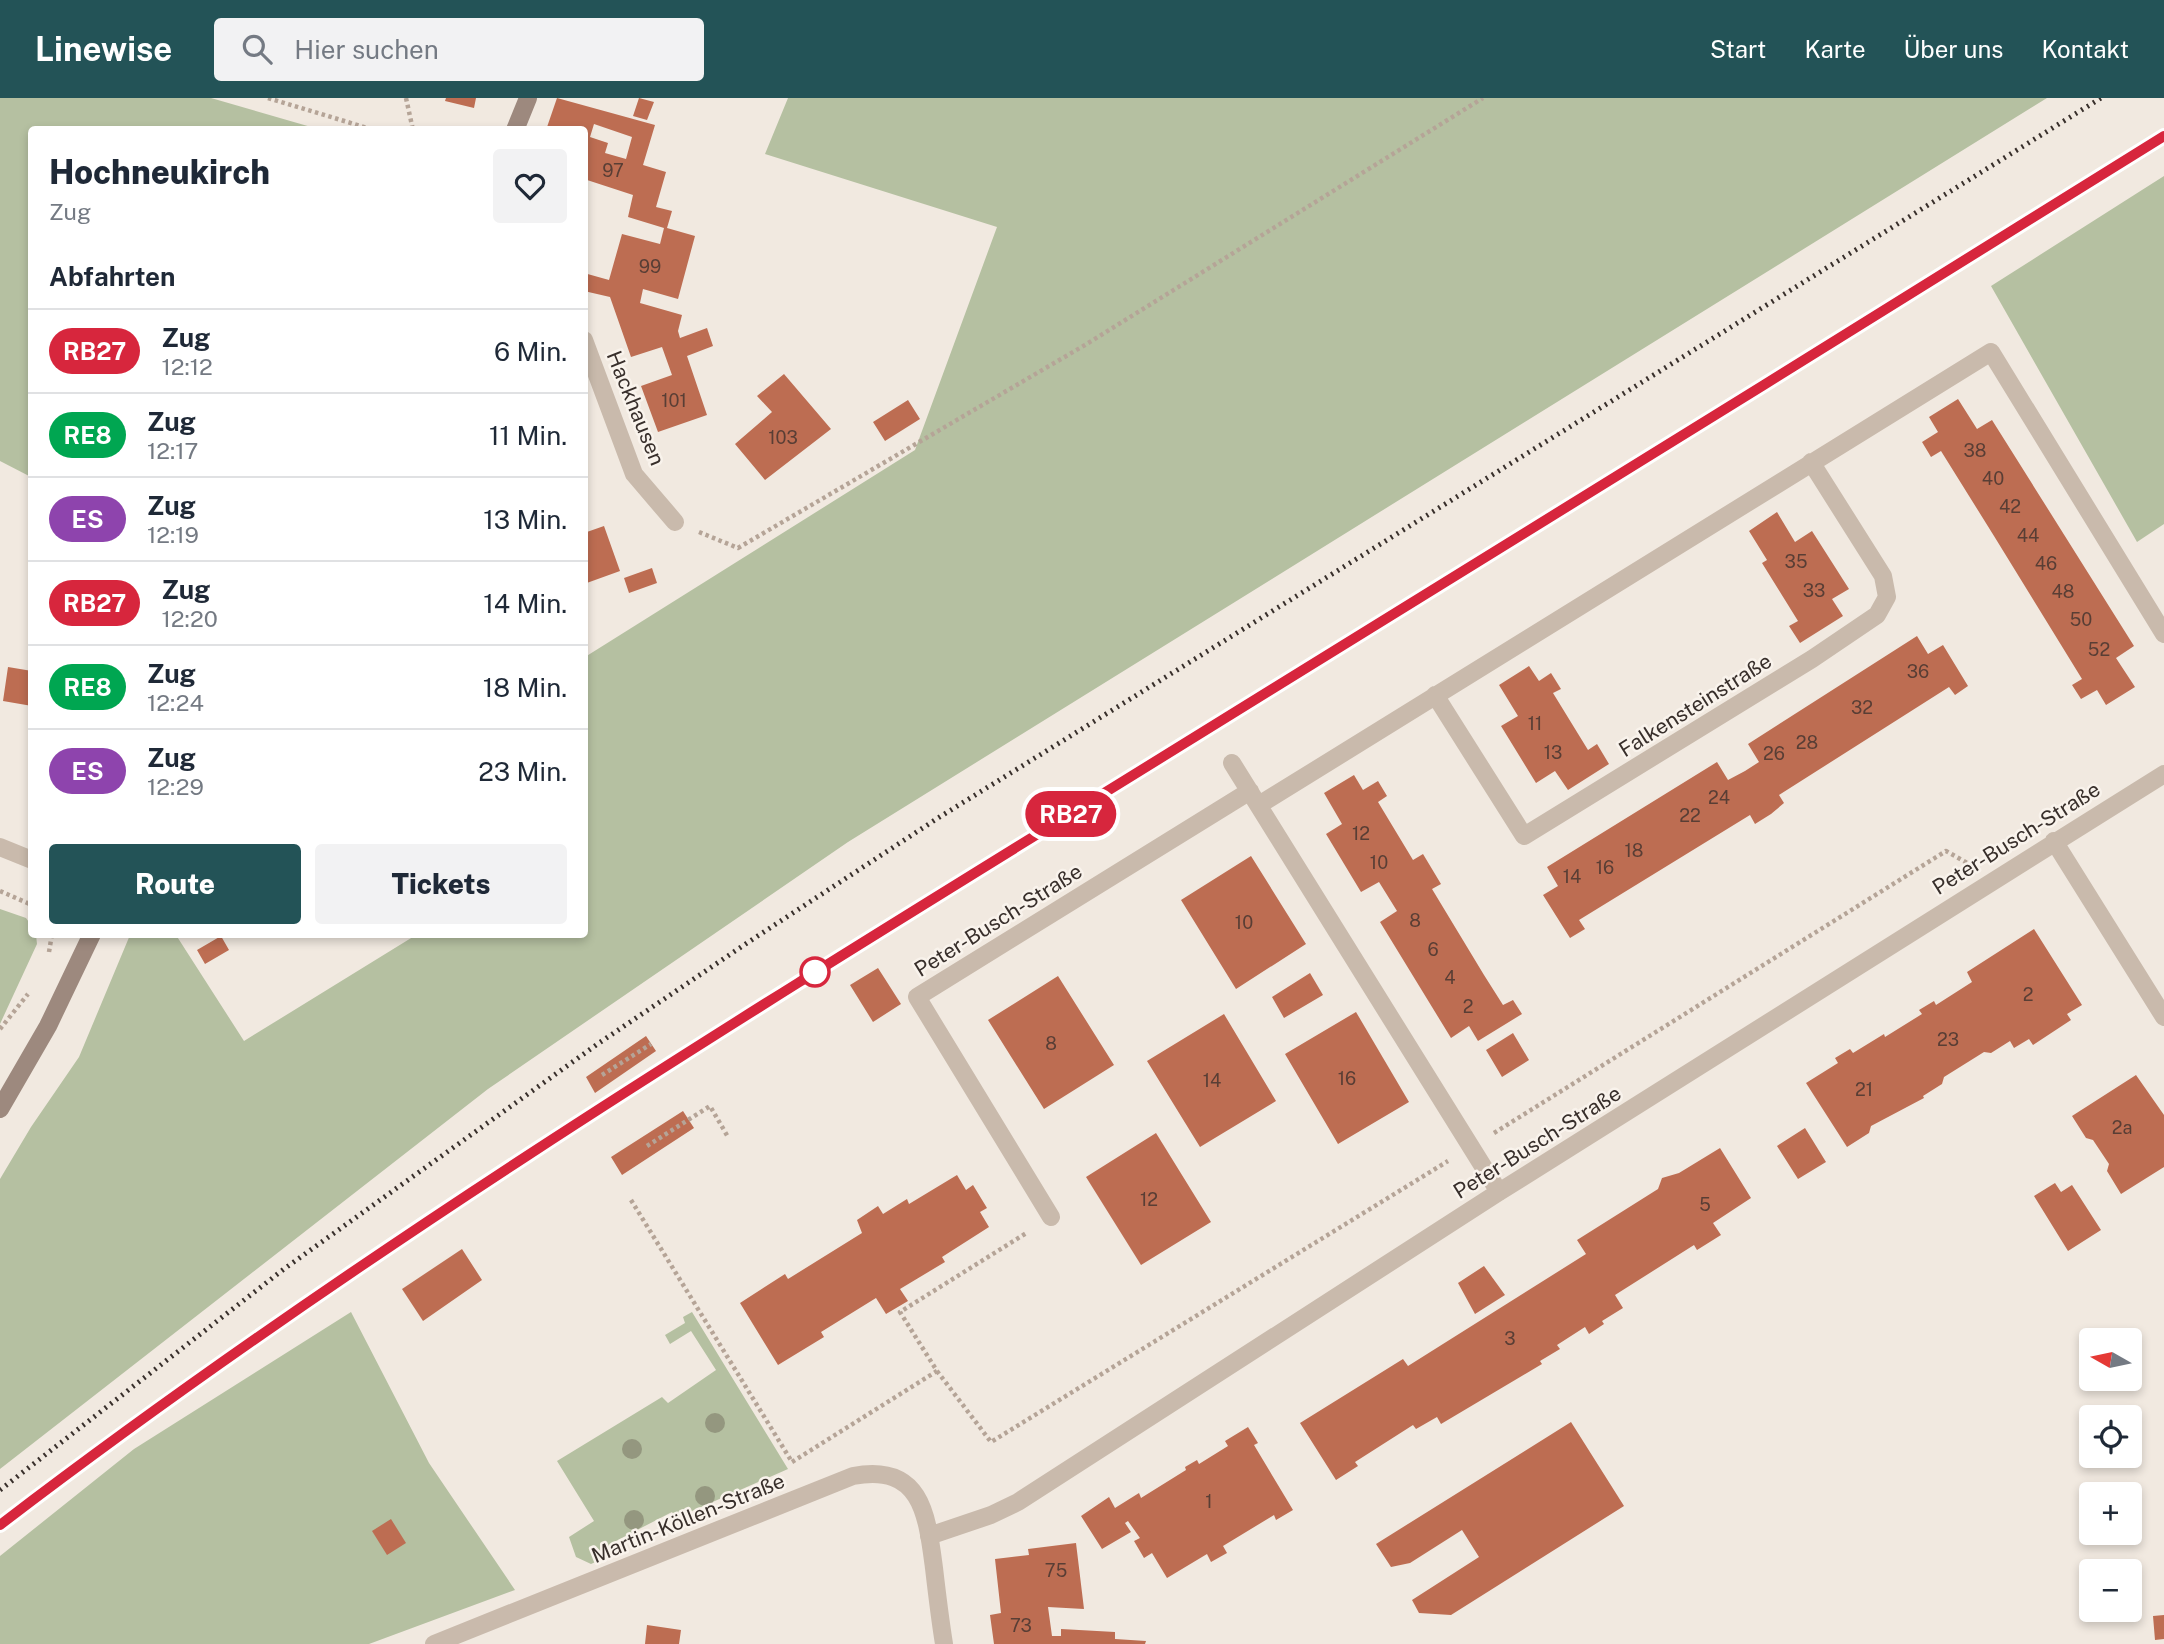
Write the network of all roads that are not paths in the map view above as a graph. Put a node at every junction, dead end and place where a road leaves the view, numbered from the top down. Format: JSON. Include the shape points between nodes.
{"nodes":[{"id":1,"x":528,"y":98,"type":"edge"},
{"id":2,"x":517,"y":126,"type":"edge"},
{"id":3,"x":588,"y":351,"type":"edge"},
{"id":4,"x":1811,"y":463,"type":"junction"},
{"id":5,"x":675,"y":522,"type":"road end"},
{"id":6,"x":2164,"y":634,"type":"edge"},
{"id":7,"x":1435,"y":695,"type":"junction"},
{"id":8,"x":1232,"y":763,"type":"dead end"},
{"id":9,"x":2164,"y":774,"type":"edge"},
{"id":10,"x":1254,"y":798,"type":"junction"},
{"id":11,"x":2054,"y":841,"type":"junction"},
{"id":12,"x":0,"y":847,"type":"edge"},
{"id":13,"x":28,"y":858,"type":"edge"},
{"id":14,"x":90,"y":938,"type":"edge"},
{"id":15,"x":2164,"y":1017,"type":"edge"},
{"id":16,"x":0,"y":1110,"type":"edge"},
{"id":17,"x":1499,"y":1192,"type":"junction"},
{"id":18,"x":1051,"y":1217,"type":"road end"},
{"id":19,"x":929,"y":1536,"type":"junction"},
{"id":20,"x":434,"y":1644,"type":"edge"},
{"id":21,"x":944,"y":1644,"type":"edge"}],
"edges":[{"from":1,"to":2,"type":"street"},
{"from":3,"to":5,"type":"street","name":"Hackhausen","via":[[634,474]]},
{"from":4,"to":6,"type":"street","via":[[1991,352]]},
{"from":4,"to":7,"type":"street"},
{"from":4,"to":7,"type":"street","name":"Falkensteinstraße","via":[[1883,576],[1887,597],[1877,615],[1765,688],[1524,836]]},
{"from":7,"to":10,"type":"street"},
{"from":8,"to":10,"type":"street"},
{"from":9,"to":11,"type":"street","name":"Peter-Busch-Straße"},
{"from":10,"to":17,"type":"street"},
{"from":10,"to":18,"type":"street","name":"Peter-Busch-Straße","via":[[917,997]]},
{"from":11,"to":15,"type":"street"},
{"from":11,"to":17,"type":"street","name":"Peter-Busch-Straße"},
{"from":12,"to":13,"type":"street"},
{"from":14,"to":16,"type":"street","via":[[48,1026]]},
{"from":17,"to":19,"type":"street","name":"Peter-Busch-Straße","via":[[1018,1502]]},
{"from":19,"to":20,"type":"street","name":"Martin-Köllen-Straße","via":[[919,1497],[899,1479],[886,1474],[853,1476]]},
{"from":19,"to":21,"type":"street","name":"Martin-Köllen-Straße"}]}
